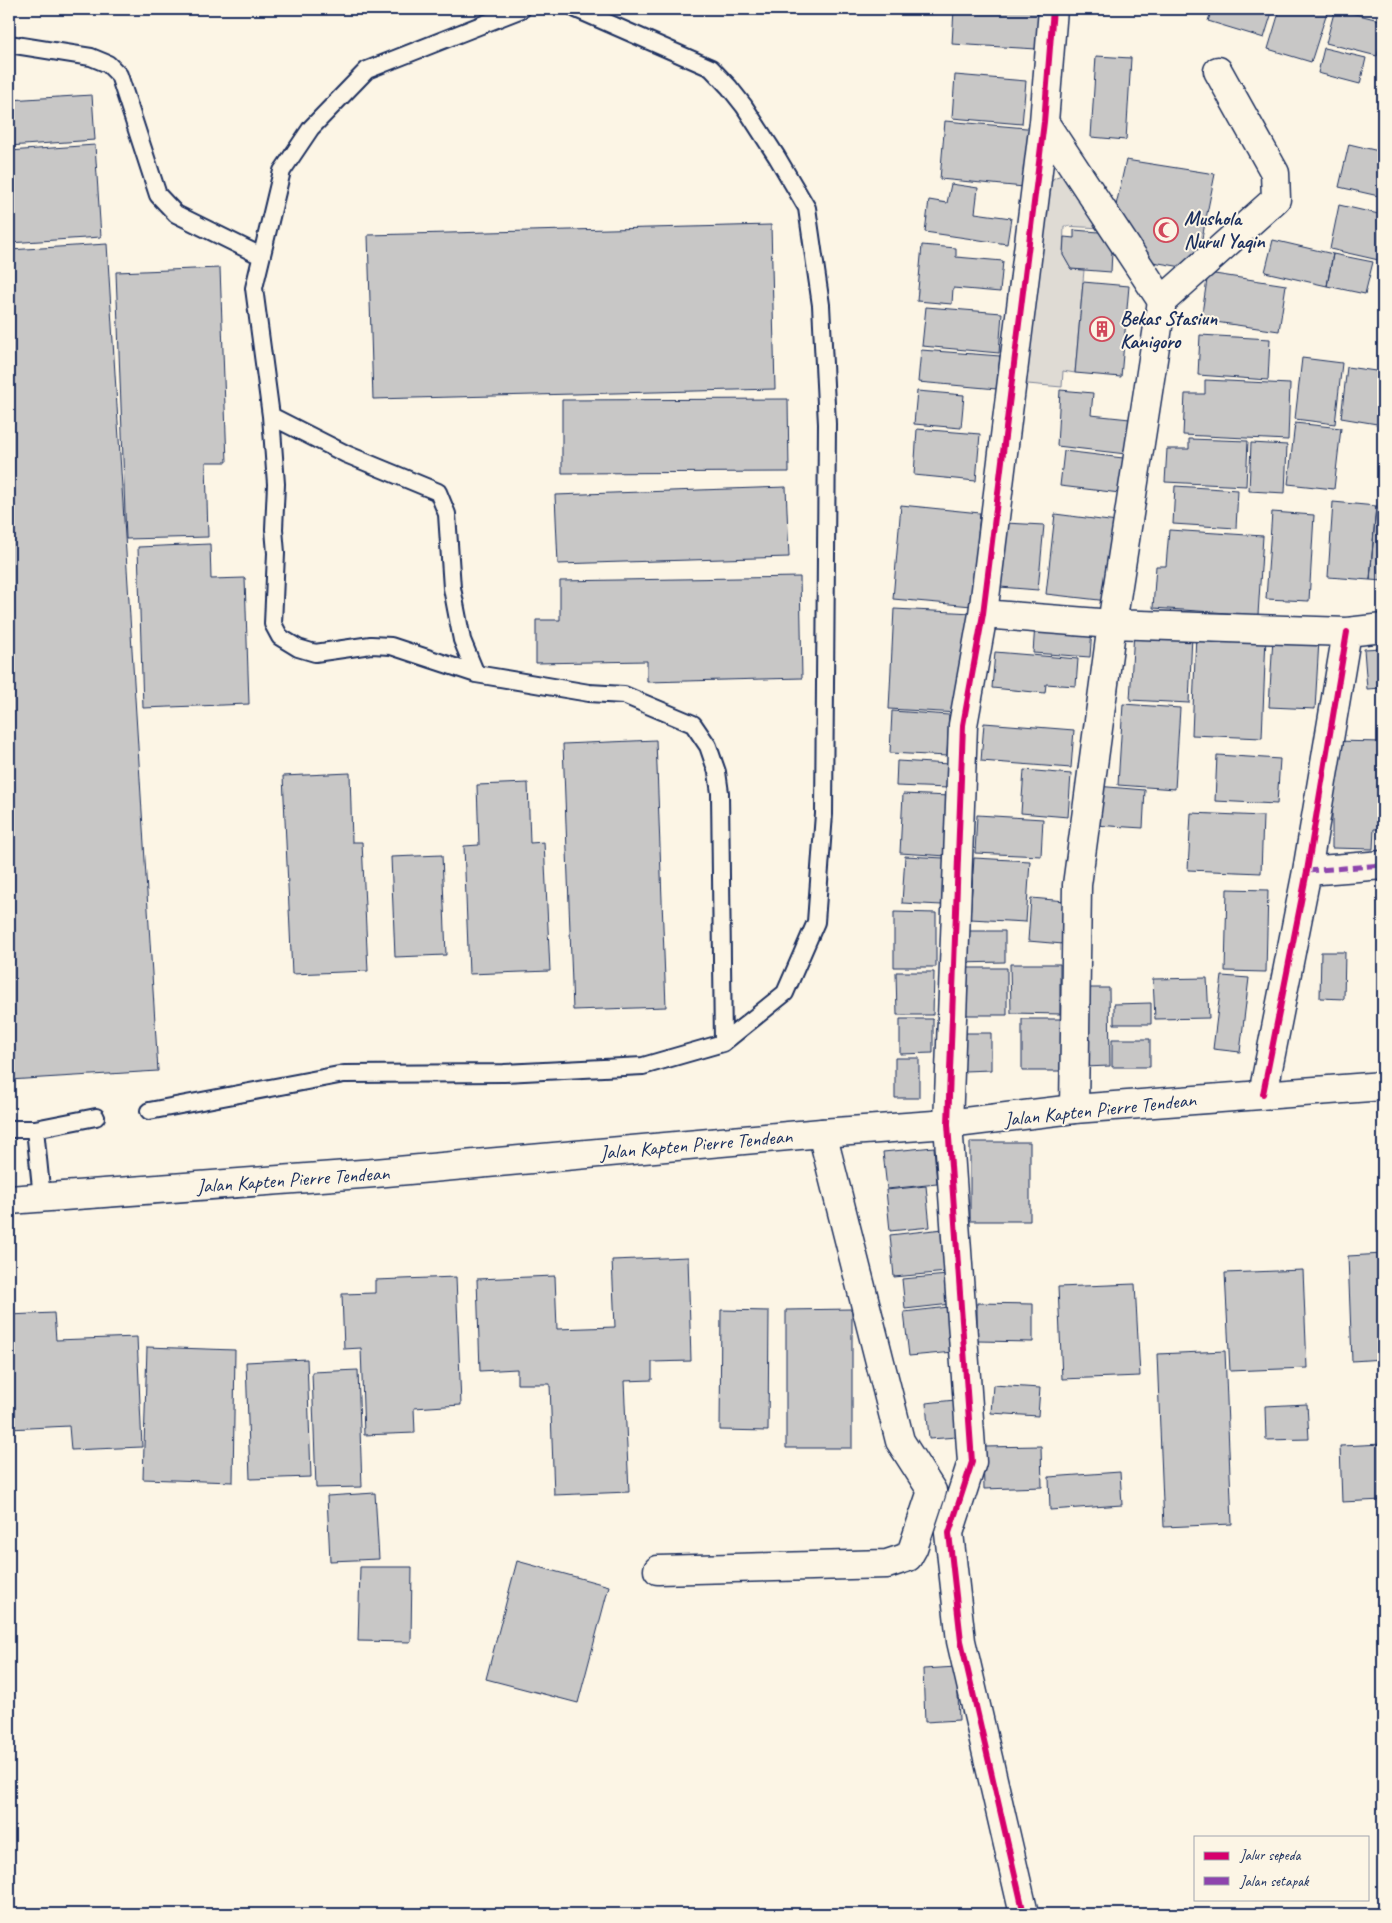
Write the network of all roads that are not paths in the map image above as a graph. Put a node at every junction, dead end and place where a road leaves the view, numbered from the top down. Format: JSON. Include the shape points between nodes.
{"nodes":[{"id":1,"x":522,"y":9,"type":"edge"},
{"id":2,"x":576,"y":9,"type":"edge"},
{"id":3,"x":1053,"y":9,"type":"edge"},
{"id":4,"x":9,"y":44,"type":"edge"},
{"id":5,"x":1218,"y":71,"type":"dead end"},
{"id":6,"x":1044,"y":122,"type":"junction"},
{"id":7,"x":261,"y":256,"type":"junction"},
{"id":8,"x":1162,"y":301,"type":"junction"},
{"id":9,"x":270,"y":416,"type":"junction"},
{"id":10,"x":983,"y":614,"type":"junction"},
{"id":11,"x":1112,"y":624,"type":"junction"},
{"id":12,"x":1383,"y":628,"type":"edge"},
{"id":13,"x":1347,"y":632,"type":"junction"},
{"id":14,"x":476,"y":674,"type":"junction"},
{"id":15,"x":1383,"y":865,"type":"edge"},
{"id":16,"x":1307,"y":871,"type":"junction"},
{"id":17,"x":723,"y":1043,"type":"junction"},
{"id":18,"x":1383,"y":1086,"type":"edge"},
{"id":19,"x":1264,"y":1094,"type":"junction"},
{"id":20,"x":1074,"y":1110,"type":"junction"},
{"id":21,"x":149,"y":1111,"type":"dead end"},
{"id":22,"x":96,"y":1117,"type":"dead end"},
{"id":23,"x":948,"y":1124,"type":"junction"},
{"id":24,"x":9,"y":1129,"type":"edge"},
{"id":25,"x":35,"y":1129,"type":"junction"},
{"id":26,"x":822,"y":1133,"type":"junction"},
{"id":27,"x":42,"y":1198,"type":"junction"},
{"id":28,"x":9,"y":1200,"type":"edge"},
{"id":29,"x":932,"y":1491,"type":"junction"},
{"id":30,"x":949,"y":1533,"type":"junction"},
{"id":31,"x":658,"y":1570,"type":"dead end"},
{"id":32,"x":1024,"y":1914,"type":"edge"}],
"edges":[{"from":1,"to":7,"type":"lane","via":[[367,70],[311,128],[282,171]]},
{"from":2,"to":17,"type":"lane","via":[[711,68],[729,86],[807,208],[820,295],[827,424],[824,814],[816,922],[785,993]]},
{"from":3,"to":6,"type":"street"},
{"from":4,"to":7,"type":"lane","via":[[91,57],[108,64],[119,75],[158,195],[176,214]]},
{"from":5,"to":8,"type":"street","via":[[1275,173],[1276,199]]},
{"from":6,"to":8,"type":"street"},
{"from":6,"to":10,"type":"street"},
{"from":7,"to":9,"type":"lane","via":[[254,288]]},
{"from":8,"to":11,"type":"street"},
{"from":9,"to":14,"type":"lane","via":[[346,454],[438,492],[447,514],[452,588],[461,631]]},
{"from":9,"to":14,"type":"lane","via":[[276,484],[273,624],[280,637],[298,648],[315,653],[371,645],[391,646]]},
{"from":10,"to":11,"type":"street"},
{"from":10,"to":23,"type":"street","via":[[963,724]]},
{"from":11,"to":13,"type":"street"},
{"from":11,"to":20,"type":"street","via":[[1077,885]]},
{"from":12,"to":13,"type":"street"},
{"from":13,"to":16,"type":"street"},
{"from":14,"to":17,"type":"lane","via":[[589,693],[624,695],[693,724],[708,746],[720,793]]},
{"from":15,"to":16,"type":"street"},
{"from":16,"to":19,"type":"street"},
{"from":17,"to":21,"type":"lane","via":[[643,1066],[504,1073],[344,1074]]},
{"from":18,"to":19,"type":"street","name":"Jalan Kapten Pierre Tendean"},
{"from":19,"to":20,"type":"street","name":"Jalan Kapten Pierre Tendean"},
{"from":20,"to":23,"type":"street","name":"Jalan Kapten Pierre Tendean"},
{"from":22,"to":25,"type":"lane"},
{"from":23,"to":26,"type":"street","name":"Jalan Kapten Pierre Tendean"},
{"from":23,"to":30,"type":"street","via":[[972,1462]]},
{"from":24,"to":25,"type":"lane"},
{"from":25,"to":27,"type":"lane"},
{"from":26,"to":27,"type":"street","name":"Jalan Kapten Pierre Tendean","via":[[375,1173]]},
{"from":26,"to":29,"type":"street","via":[[900,1441]]},
{"from":27,"to":28,"type":"street","name":"Jalan Kapten Pierre Tendean"},
{"from":29,"to":30,"type":"street"},
{"from":29,"to":31,"type":"street","via":[[914,1548],[908,1557],[887,1564]]},
{"from":30,"to":32,"type":"street","via":[[961,1641]]}]}
